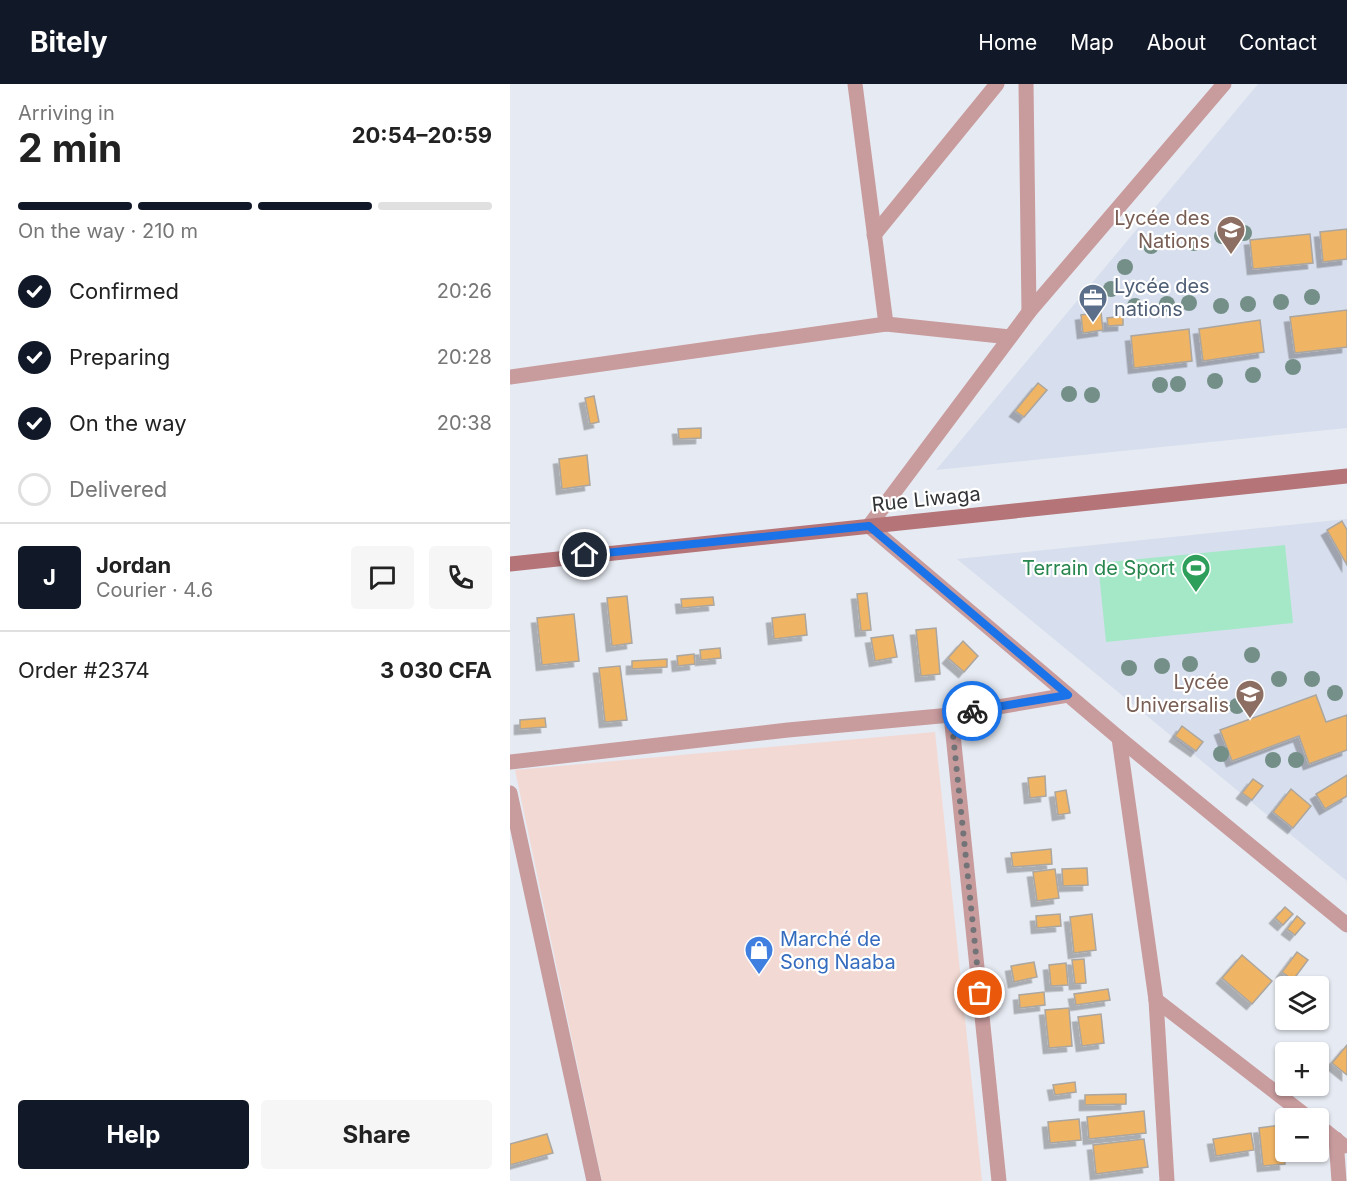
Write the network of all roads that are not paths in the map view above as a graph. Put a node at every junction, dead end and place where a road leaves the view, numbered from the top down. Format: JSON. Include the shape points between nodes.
{"nodes":[{"id":1,"x":855,"y":84,"type":"edge"},
{"id":2,"x":997,"y":84,"type":"edge"},
{"id":3,"x":1026,"y":84,"type":"edge"},
{"id":4,"x":1224,"y":84,"type":"edge"},
{"id":5,"x":874,"y":235,"type":"junction"},
{"id":6,"x":1029,"y":312,"type":"junction"},
{"id":7,"x":886,"y":324,"type":"junction"},
{"id":8,"x":1010,"y":337,"type":"junction"},
{"id":9,"x":510,"y":377,"type":"edge"},
{"id":10,"x":1347,"y":476,"type":"edge"},
{"id":11,"x":869,"y":526,"type":"junction"},
{"id":12,"x":510,"y":564,"type":"edge"},
{"id":13,"x":1068,"y":695,"type":"junction"},
{"id":14,"x":951,"y":715,"type":"junction"},
{"id":15,"x":1119,"y":738,"type":"junction"},
{"id":16,"x":510,"y":762,"type":"edge"},
{"id":17,"x":510,"y":793,"type":"edge"},
{"id":18,"x":1347,"y":925,"type":"edge"},
{"id":19,"x":1156,"y":1000,"type":"junction"},
{"id":20,"x":1296,"y":1108,"type":"edge"},
{"id":21,"x":1329,"y":1133,"type":"edge"},
{"id":22,"x":1342,"y":1143,"type":"edge"},
{"id":23,"x":594,"y":1181,"type":"edge"},
{"id":24,"x":999,"y":1181,"type":"edge"},
{"id":25,"x":1167,"y":1181,"type":"edge"},
{"id":26,"x":1340,"y":1181,"type":"edge"}],
"edges":[{"from":1,"to":5,"type":"street"},
{"from":2,"to":5,"type":"street"},
{"from":3,"to":6,"type":"street"},
{"from":4,"to":6,"type":"street"},
{"from":5,"to":7,"type":"street"},
{"from":6,"to":8,"type":"street"},
{"from":7,"to":8,"type":"street"},
{"from":7,"to":9,"type":"street"},
{"from":8,"to":11,"type":"street"},
{"from":10,"to":11,"type":"main road","name":"Rue Liwaga"},
{"from":11,"to":12,"type":"main road","name":"Rue Liwaga"},
{"from":11,"to":13,"type":"street"},
{"from":13,"to":14,"type":"street"},
{"from":13,"to":15,"type":"street"},
{"from":14,"to":16,"type":"street"},
{"from":14,"to":24,"type":"street"},
{"from":15,"to":18,"type":"street"},
{"from":15,"to":19,"type":"street"},
{"from":17,"to":23,"type":"street"},
{"from":19,"to":20,"type":"street"},
{"from":19,"to":25,"type":"street"},
{"from":21,"to":22,"type":"street"},
{"from":22,"to":26,"type":"street"}]}
